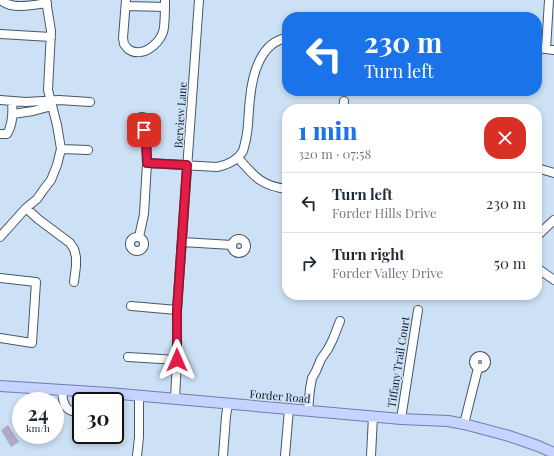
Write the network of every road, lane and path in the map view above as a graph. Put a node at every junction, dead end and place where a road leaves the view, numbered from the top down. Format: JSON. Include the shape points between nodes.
{"nodes":[{"id":1,"x":1,"y":0,"type":"edge"},
{"id":2,"x":199,"y":0,"type":"edge"},
{"id":3,"x":549,"y":0,"type":"edge"},
{"id":4,"x":46,"y":2,"type":"edge"},
{"id":5,"x":126,"y":3,"type":"edge"},
{"id":6,"x":165,"y":4,"type":"edge"},
{"id":7,"x":0,"y":34,"type":"edge"},
{"id":8,"x":51,"y":37,"type":"junction"},
{"id":9,"x":282,"y":40,"type":"edge"},
{"id":10,"x":550,"y":49,"type":"edge"},
{"id":11,"x":0,"y":100,"type":"edge"},
{"id":12,"x":12,"y":101,"type":"junction"},
{"id":13,"x":90,"y":102,"type":"dead end"},
{"id":14,"x":52,"y":103,"type":"junction"},
{"id":15,"x":13,"y":114,"type":"junction"},
{"id":16,"x":144,"y":130,"type":"dead end"},
{"id":17,"x":0,"y":134,"type":"edge"},
{"id":18,"x":61,"y":149,"type":"junction"},
{"id":19,"x":88,"y":150,"type":"dead end"},
{"id":20,"x":238,"y":158,"type":"junction"},
{"id":21,"x":147,"y":163,"type":"junction"},
{"id":22,"x":187,"y":165,"type":"junction"},
{"id":23,"x":542,"y":169,"type":"edge"},
{"id":24,"x":554,"y":173,"type":"edge"},
{"id":25,"x":282,"y":188,"type":"edge"},
{"id":26,"x":26,"y":208,"type":"junction"},
{"id":27,"x":554,"y":220,"type":"edge"},
{"id":28,"x":542,"y":231,"type":"edge"},
{"id":29,"x":0,"y":235,"type":"edge"},
{"id":30,"x":139,"y":237,"type":"dead end"},
{"id":31,"x":182,"y":242,"type":"junction"},
{"id":32,"x":232,"y":245,"type":"dead end"},
{"id":33,"x":542,"y":272,"type":"edge"},
{"id":34,"x":0,"y":278,"type":"edge"},
{"id":35,"x":554,"y":280,"type":"edge"},
{"id":36,"x":74,"y":282,"type":"dead end"},
{"id":37,"x":131,"y":306,"type":"dead end"},
{"id":38,"x":177,"y":310,"type":"junction"},
{"id":39,"x":418,"y":310,"type":"dead end"},
{"id":40,"x":340,"y":321,"type":"dead end"},
{"id":41,"x":0,"y":338,"type":"edge"},
{"id":42,"x":128,"y":357,"type":"dead end"},
{"id":43,"x":177,"y":360,"type":"junction"},
{"id":44,"x":478,"y":368,"type":"dead end"},
{"id":45,"x":0,"y":386,"type":"edge"},
{"id":46,"x":62,"y":390,"type":"junction"},
{"id":47,"x":72,"y":392,"type":"edge"},
{"id":48,"x":124,"y":396,"type":"edge"},
{"id":49,"x":139,"y":396,"type":"junction"},
{"id":50,"x":175,"y":399,"type":"junction"},
{"id":51,"x":228,"y":404,"type":"junction"},
{"id":52,"x":289,"y":409,"type":"junction"},
{"id":53,"x":308,"y":410,"type":"junction"},
{"id":54,"x":72,"y":412,"type":"edge"},
{"id":55,"x":373,"y":416,"type":"junction"},
{"id":56,"x":401,"y":418,"type":"junction"},
{"id":57,"x":464,"y":424,"type":"junction"},
{"id":58,"x":554,"y":453,"type":"edge"},
{"id":59,"x":137,"y":456,"type":"edge"},
{"id":60,"x":223,"y":456,"type":"edge"},
{"id":61,"x":285,"y":456,"type":"edge"},
{"id":62,"x":371,"y":456,"type":"edge"}],
"edges":[{"from":1,"to":4,"type":"street","via":[[10,5],[29,6]]},
{"from":2,"to":22,"type":"street","name":"Berview Lane"},
{"from":3,"to":10,"type":"street"},
{"from":4,"to":8,"type":"street"},
{"from":5,"to":6,"type":"street"},
{"from":5,"to":6,"type":"street","via":[[124,44],[135,52],[149,49],[158,41],[164,31]]},
{"from":7,"to":8,"type":"street"},
{"from":8,"to":14,"type":"street","via":[[48,90]]},
{"from":9,"to":20,"type":"street","via":[[268,47],[260,59],[251,85],[248,127],[243,151]]},
{"from":11,"to":12,"type":"street"},
{"from":12,"to":14,"type":"street"},
{"from":12,"to":15,"type":"street"},
{"from":13,"to":14,"type":"street"},
{"from":14,"to":15,"type":"street","via":[[33,111]]},
{"from":14,"to":18,"type":"street"},
{"from":15,"to":17,"type":"street","via":[[7,134]]},
{"from":16,"to":21,"type":"street"},
{"from":18,"to":19,"type":"street"},
{"from":18,"to":26,"type":"street","via":[[51,180]]},
{"from":20,"to":22,"type":"street","via":[[217,167]]},
{"from":20,"to":25,"type":"street","via":[[263,182]]},
{"from":21,"to":22,"type":"street"},
{"from":21,"to":30,"type":"street","via":[[144,214]]},
{"from":22,"to":31,"type":"street","name":"Berview Lane"},
{"from":23,"to":24,"type":"street"},
{"from":26,"to":29,"type":"street"},
{"from":26,"to":36,"type":"street","via":[[74,249]]},
{"from":27,"to":28,"type":"street"},
{"from":31,"to":32,"type":"street"},
{"from":31,"to":38,"type":"street","name":"Berview Lane"},
{"from":33,"to":35,"type":"street"},
{"from":34,"to":41,"type":"street","via":[[36,282],[32,343]]},
{"from":37,"to":38,"type":"street"},
{"from":38,"to":43,"type":"street","name":"Berview Lane"},
{"from":39,"to":56,"type":"street","name":"Tiffany Trail Court"},
{"from":40,"to":53,"type":"street","via":[[312,378]]},
{"from":42,"to":43,"type":"street"},
{"from":43,"to":50,"type":"street","name":"Berview Lane"},
{"from":44,"to":57,"type":"street"},
{"from":45,"to":46,"type":"main road","name":"Forder Road"},
{"from":46,"to":47,"type":"main road","name":"Forder Road"},
{"from":46,"to":54,"type":"street","via":[[63,400]]},
{"from":48,"to":49,"type":"main road","name":"Forder Road"},
{"from":49,"to":50,"type":"main road","name":"Forder Road"},
{"from":49,"to":59,"type":"street"},
{"from":50,"to":51,"type":"main road","name":"Forder Road"},
{"from":51,"to":52,"type":"main road","name":"Forder Road"},
{"from":51,"to":60,"type":"street"},
{"from":52,"to":53,"type":"main road","name":"Forder Road"},
{"from":52,"to":61,"type":"street"},
{"from":53,"to":55,"type":"main road","name":"Forder Road"},
{"from":55,"to":56,"type":"main road","name":"Forder Road"},
{"from":55,"to":62,"type":"street"},
{"from":56,"to":57,"type":"main road","name":"Forder Road"},
{"from":57,"to":58,"type":"main road","name":"Forder Road","via":[[509,436]]}]}
